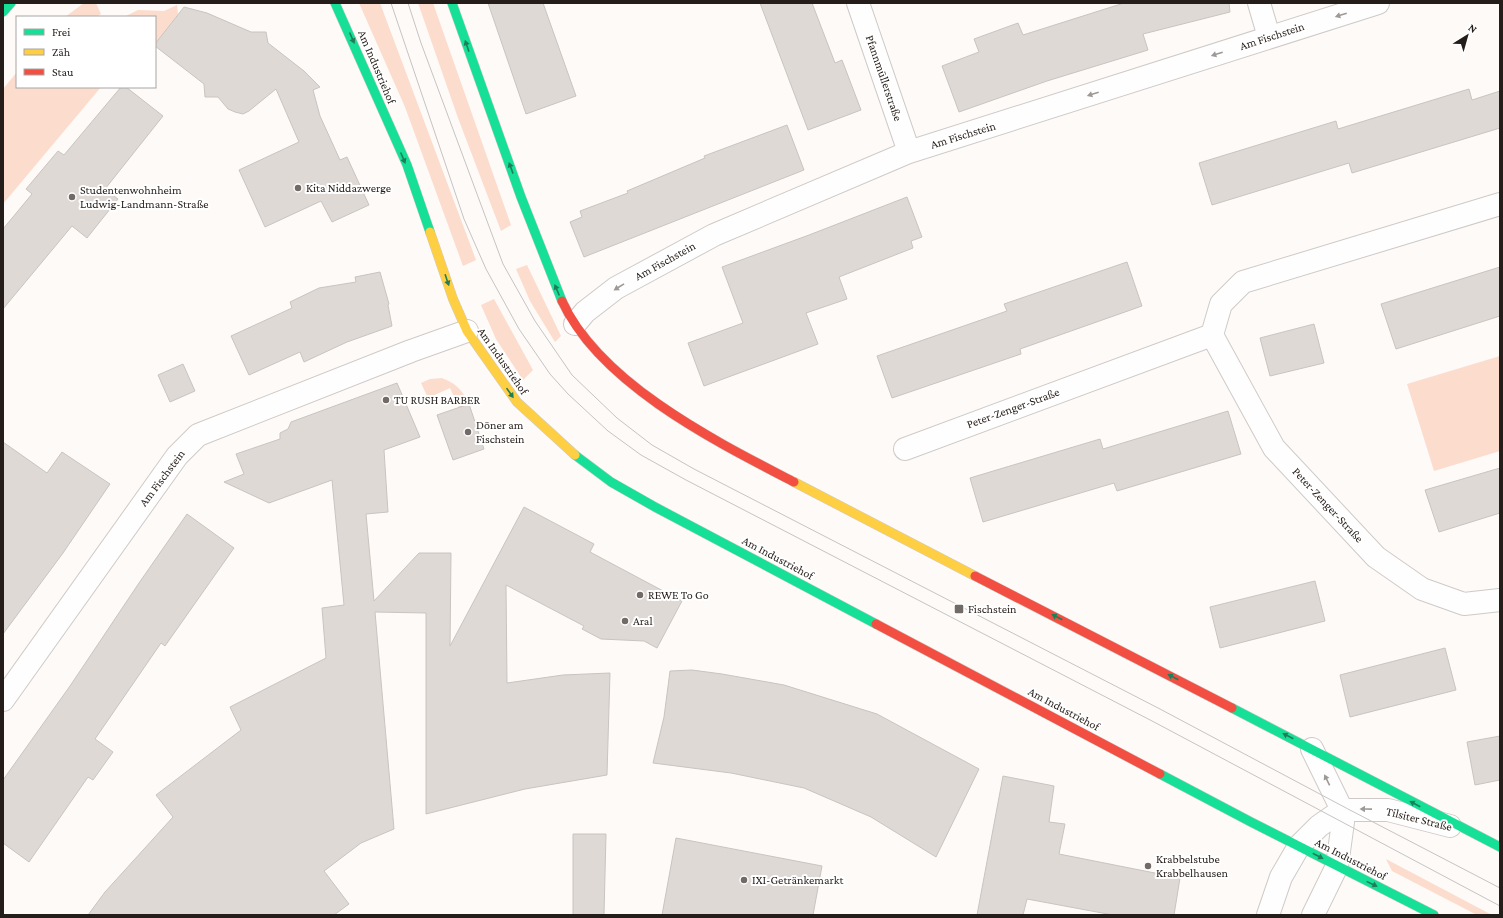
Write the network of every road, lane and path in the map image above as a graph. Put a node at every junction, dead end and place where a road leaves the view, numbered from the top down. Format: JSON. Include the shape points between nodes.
{"nodes":[{"id":1,"x":11,"y":3,"type":"edge"},
{"id":2,"x":335,"y":3,"type":"edge"},
{"id":3,"x":452,"y":3,"type":"edge"},
{"id":4,"x":858,"y":3,"type":"edge"},
{"id":5,"x":1259,"y":3,"type":"edge"},
{"id":6,"x":1378,"y":3,"type":"edge"},
{"id":7,"x":3,"y":12,"type":"edge"},
{"id":8,"x":1269,"y":37,"type":"junction"},
{"id":9,"x":909,"y":152,"type":"junction"},
{"id":10,"x":1500,"y":204,"type":"edge"},
{"id":11,"x":575,"y":324,"type":"junction"},
{"id":12,"x":467,"y":331,"type":"junction"},
{"id":13,"x":1212,"y":334,"type":"junction"},
{"id":14,"x":905,"y":449,"type":"dead end"},
{"id":15,"x":1500,"y":600,"type":"edge"},
{"id":16,"x":3,"y":700,"type":"edge"},
{"id":17,"x":1312,"y":749,"type":"junction"},
{"id":18,"x":1342,"y":810,"type":"junction"},
{"id":19,"x":1472,"y":832,"type":"junction"},
{"id":20,"x":1299,"y":846,"type":"junction"},
{"id":21,"x":1500,"y":847,"type":"edge"},
{"id":22,"x":1337,"y":866,"type":"junction"},
{"id":23,"x":1268,"y":915,"type":"edge"},
{"id":24,"x":1313,"y":915,"type":"edge"},
{"id":25,"x":1434,"y":915,"type":"edge"}],
"edges":[{"from":1,"to":7,"type":"main road"},
{"from":2,"to":12,"type":"main road","name":"Am Industriehof","one_way":true,"via":[[406,165],[453,299]]},
{"from":11,"to":3,"type":"main road","one_way":true,"via":[[563,304],[538,244]]},
{"from":4,"to":9,"type":"street","name":"Pfannmüllerstraße"},
{"from":5,"to":8,"type":"street"},
{"from":6,"to":8,"type":"street","name":"Am Fischstein","one_way":true},
{"from":8,"to":9,"type":"street","name":"Am Fischstein","one_way":true},
{"from":9,"to":11,"type":"street","name":"Am Fischstein","one_way":true,"via":[[714,235],[616,288],[585,312]]},
{"from":10,"to":13,"type":"street","via":[[1243,282],[1221,304]]},
{"from":17,"to":11,"type":"main road","one_way":true,"via":[[732,450],[660,405],[607,362]]},
{"from":12,"to":16,"type":"street","name":"Am Fischstein","via":[[198,435],[177,456]]},
{"from":12,"to":20,"type":"main road","name":"Am Industriehof","one_way":true,"via":[[517,402],[580,459],[611,482]]},
{"from":13,"to":14,"type":"street","name":"Peter-Zenger-Straße"},
{"from":13,"to":15,"type":"street","name":"Peter-Zenger-Straße","via":[[1274,448],[1376,556],[1422,589],[1464,604]]},
{"from":18,"to":17,"type":"street","one_way":true},
{"from":19,"to":17,"type":"main road","one_way":true},
{"from":19,"to":18,"type":"street","name":"Tilsiter Straße","one_way":true,"via":[[1388,810]]},
{"from":18,"to":20,"type":"street","via":[[1319,826]]},
{"from":18,"to":22,"type":"street","via":[[1343,822]]},
{"from":19,"to":21,"type":"main road"},
{"from":20,"to":22,"type":"main road","name":"Am Industriehof","one_way":true},
{"from":20,"to":23,"type":"street","via":[[1281,877]]},
{"from":22,"to":24,"type":"street"},
{"from":22,"to":25,"type":"main road","name":"Am Industriehof","one_way":true}]}
